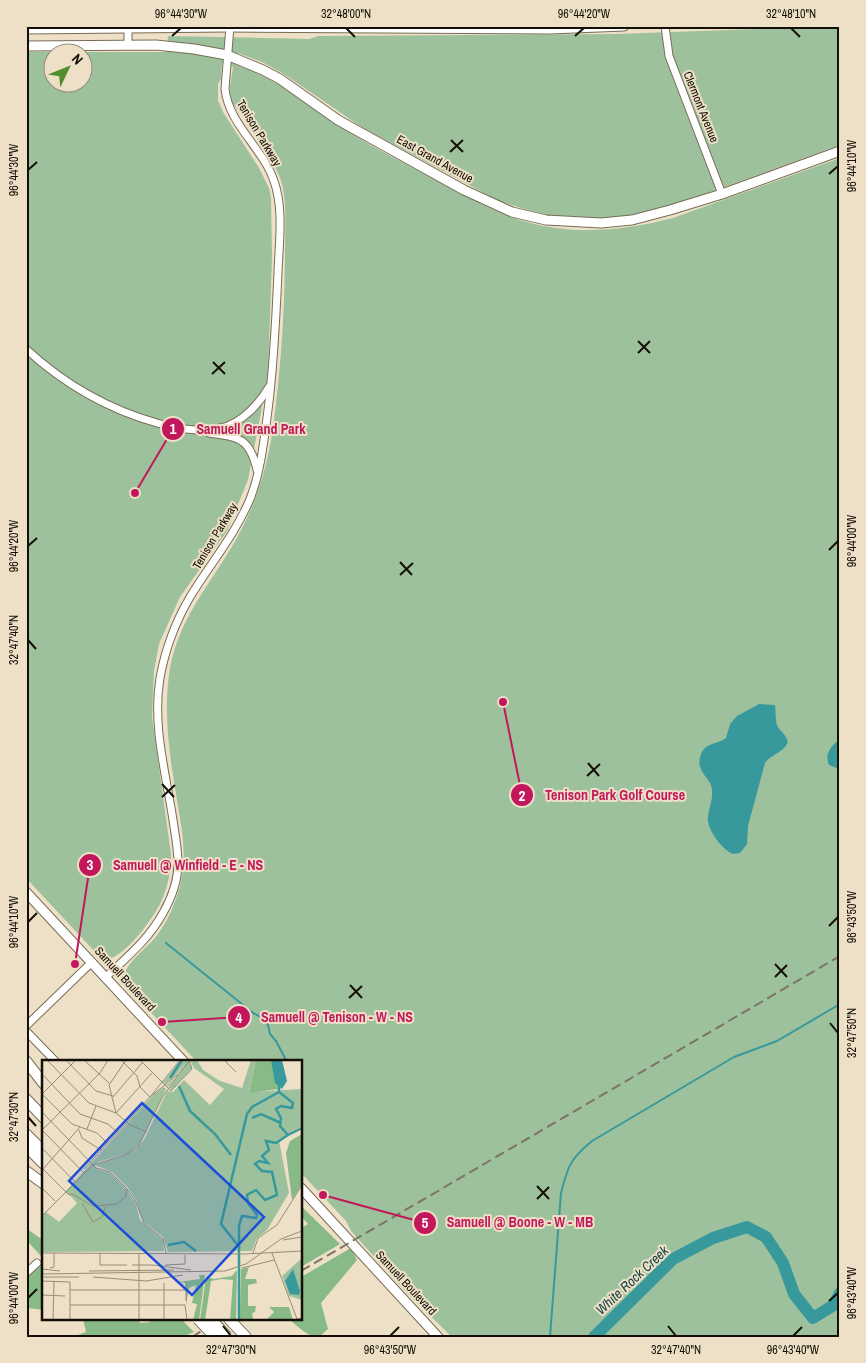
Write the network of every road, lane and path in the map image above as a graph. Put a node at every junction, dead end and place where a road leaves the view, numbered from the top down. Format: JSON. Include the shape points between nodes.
{"nodes":[{"id":1,"x":624,"y":26,"type":"edge"},
{"id":2,"x":665,"y":26,"type":"edge"},
{"id":3,"x":128,"y":27,"type":"edge"},
{"id":4,"x":230,"y":27,"type":"edge"},
{"id":5,"x":353,"y":27,"type":"edge"},
{"id":6,"x":437,"y":27,"type":"edge"},
{"id":7,"x":550,"y":28,"type":"edge"},
{"id":8,"x":26,"y":29,"type":"edge"},
{"id":9,"x":26,"y":46,"type":"edge"},
{"id":10,"x":128,"y":46,"type":"junction"},
{"id":11,"x":228,"y":55,"type":"junction"},
{"id":12,"x":840,"y":150,"type":"edge"},
{"id":13,"x":722,"y":194,"type":"junction"},
{"id":14,"x":26,"y":349,"type":"edge"},
{"id":15,"x":26,"y":358,"type":"edge"},
{"id":16,"x":38,"y":359,"type":"junction"},
{"id":17,"x":272,"y":382,"type":"junction"},
{"id":18,"x":197,"y":431,"type":"junction"},
{"id":19,"x":258,"y":473,"type":"junction"},
{"id":20,"x":26,"y":892,"type":"edge"},
{"id":21,"x":92,"y":962,"type":"junction"},
{"id":22,"x":106,"y":977,"type":"junction"},
{"id":23,"x":26,"y":1026,"type":"edge"},
{"id":24,"x":26,"y":1031,"type":"edge"},
{"id":25,"x":54,"y":1060,"type":"edge"},
{"id":26,"x":182,"y":1060,"type":"edge"},
{"id":27,"x":26,"y":1061,"type":"edge"},
{"id":28,"x":42,"y":1081,"type":"edge"},
{"id":29,"x":26,"y":1099,"type":"edge"},
{"id":30,"x":42,"y":1116,"type":"edge"},
{"id":31,"x":26,"y":1134,"type":"edge"},
{"id":32,"x":26,"y":1146,"type":"edge"},
{"id":33,"x":42,"y":1150,"type":"edge"},
{"id":34,"x":42,"y":1162,"type":"edge"},
{"id":35,"x":26,"y":1171,"type":"edge"},
{"id":36,"x":42,"y":1183,"type":"edge"},
{"id":37,"x":302,"y":1189,"type":"edge"},
{"id":38,"x":37,"y":1263,"type":"dead end"},
{"id":39,"x":26,"y":1273,"type":"edge"},
{"id":40,"x":199,"y":1320,"type":"edge"},
{"id":41,"x":212,"y":1320,"type":"edge"},
{"id":42,"x":230,"y":1320,"type":"edge"},
{"id":43,"x":245,"y":1336,"type":"edge"},
{"id":44,"x":215,"y":1337,"type":"edge"},
{"id":45,"x":228,"y":1337,"type":"edge"},
{"id":46,"x":439,"y":1337,"type":"edge"}],
"edges":[{"from":1,"to":7,"type":"main road"},
{"from":2,"to":13,"type":"street","name":"Clermont Avenue","via":[[669,56]]},
{"from":3,"to":4,"type":"main road"},
{"from":3,"to":8,"type":"main road"},
{"from":3,"to":10,"type":"street"},
{"from":4,"to":5,"type":"main road"},
{"from":4,"to":11,"type":"street","name":"Tenison Parkway"},
{"from":5,"to":6,"type":"main road"},
{"from":6,"to":7,"type":"main road"},
{"from":9,"to":10,"type":"main road","name":"East Grand Avenue"},
{"from":10,"to":11,"type":"main road","name":"East Grand Avenue","via":[[168,46]]},
{"from":11,"to":13,"type":"main road","name":"East Grand Avenue","via":[[264,70],[338,120],[464,190],[512,212],[577,223],[616,222]]},
{"from":11,"to":17,"type":"street","name":"Tenison Parkway","via":[[226,100],[267,166],[277,192],[279,249]]},
{"from":12,"to":13,"type":"main road","name":"East Grand Avenue"},
{"from":14,"to":16,"type":"street"},
{"from":15,"to":16,"type":"street"},
{"from":16,"to":18,"type":"street","via":[[81,391],[110,407]]},
{"from":17,"to":18,"type":"street","via":[[259,402],[243,417],[222,428]]},
{"from":17,"to":19,"type":"street","name":"Tenison Parkway"},
{"from":18,"to":19,"type":"street","via":[[234,436],[241,440],[252,454]]},
{"from":19,"to":22,"type":"street","name":"Tenison Parkway","via":[[237,524],[184,607],[160,678],[160,737],[177,847],[175,884],[164,913],[153,929]]},
{"from":20,"to":21,"type":"main road","name":"Samuell Boulevard"},
{"from":21,"to":22,"type":"main road","name":"Samuell Boulevard"},
{"from":21,"to":23,"type":"street"},
{"from":22,"to":26,"type":"main road","name":"Samuell Boulevard"},
{"from":24,"to":25,"type":"street"},
{"from":27,"to":28,"type":"highway"},
{"from":29,"to":30,"type":"highway"},
{"from":31,"to":33,"type":"highway"},
{"from":32,"to":34,"type":"highway"},
{"from":35,"to":36,"type":"highway"},
{"from":37,"to":46,"type":"main road","name":"Samuell Boulevard"},
{"from":38,"to":39,"type":"street"},
{"from":40,"to":44,"type":"highway","bridge":true},
{"from":41,"to":45,"type":"highway","bridge":true},
{"from":42,"to":43,"type":"highway"}]}
